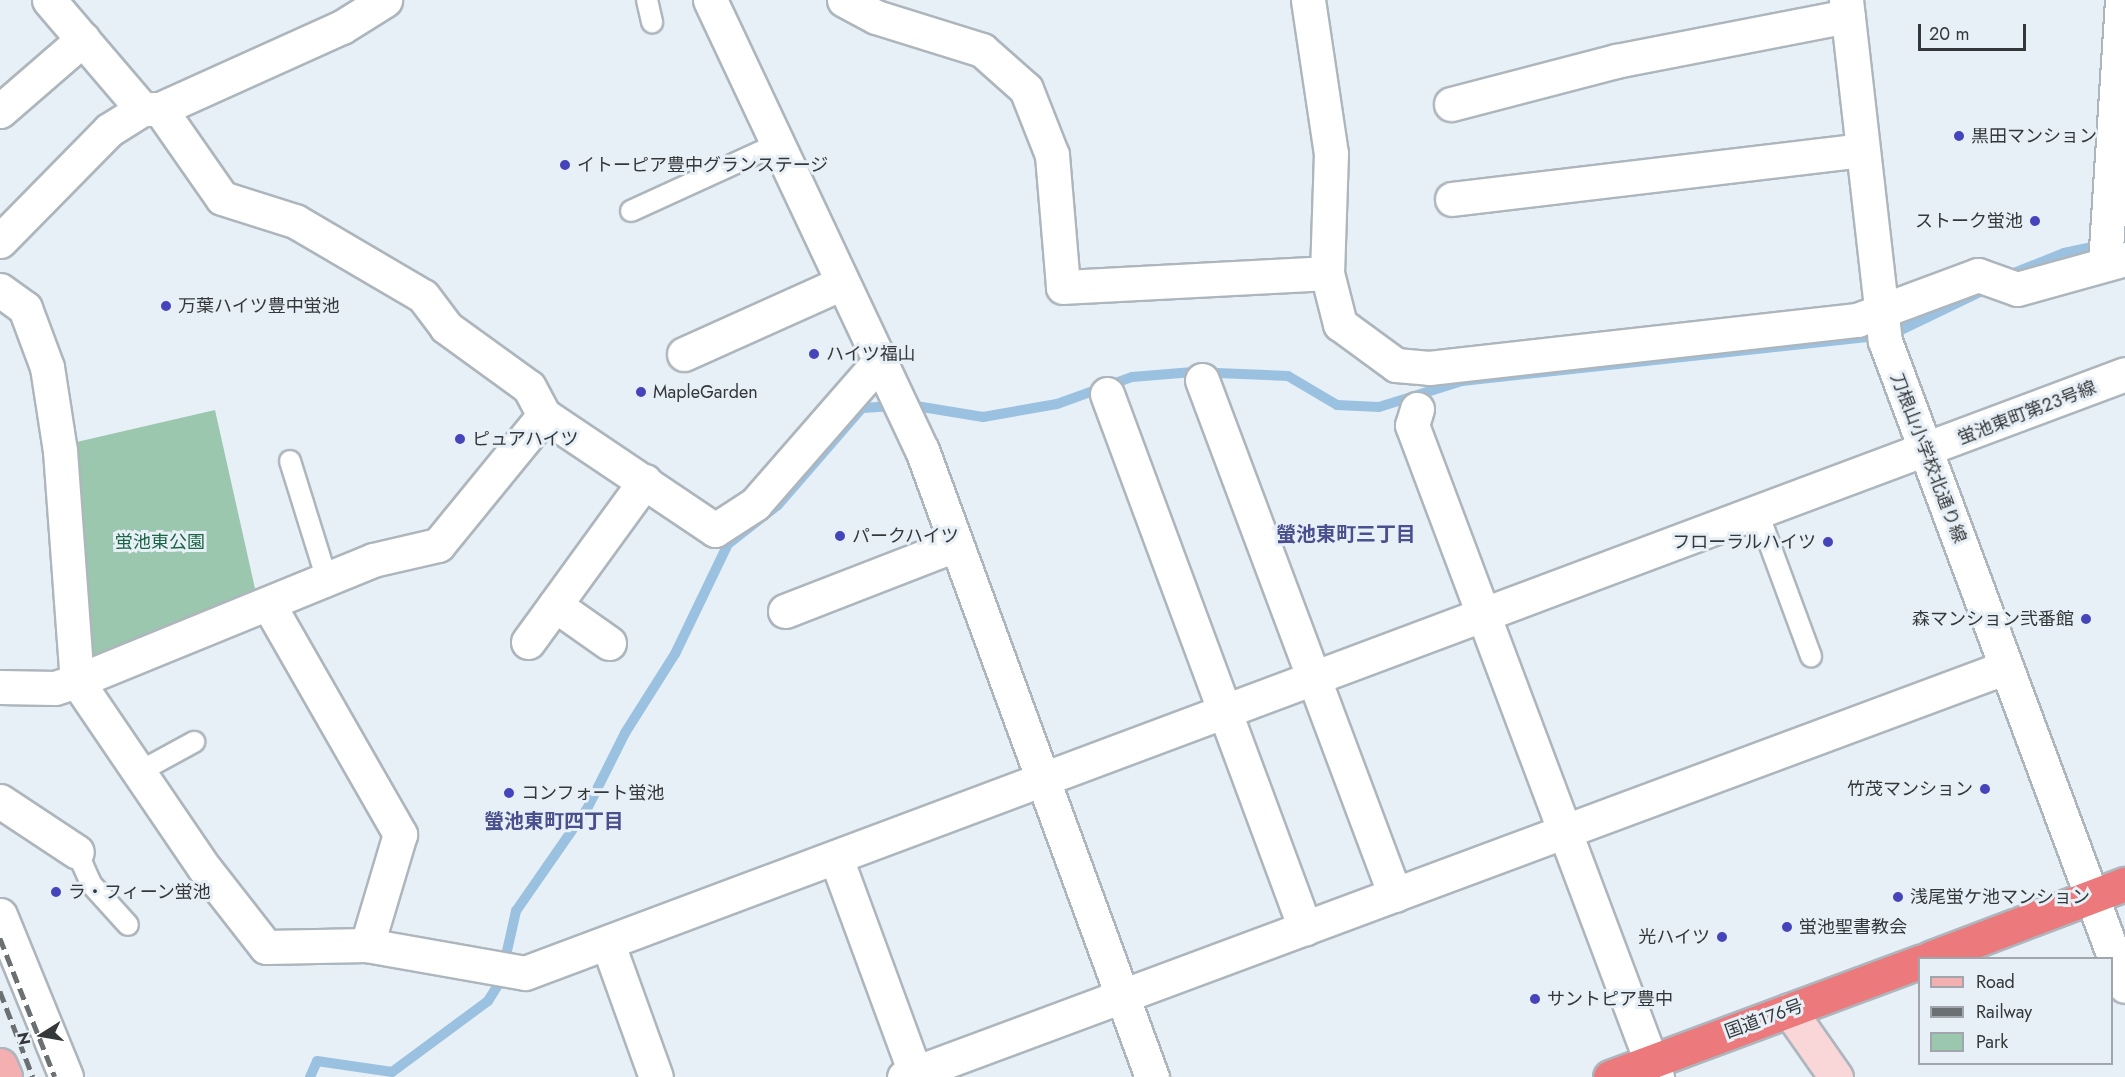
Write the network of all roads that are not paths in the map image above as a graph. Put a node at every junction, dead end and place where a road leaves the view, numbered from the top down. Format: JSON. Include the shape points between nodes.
{"nodes":[{"id":1,"x":49,"y":0,"type":"edge"},
{"id":2,"x":385,"y":0,"type":"edge"},
{"id":3,"x":647,"y":0,"type":"edge"},
{"id":4,"x":710,"y":0,"type":"edge"},
{"id":5,"x":844,"y":0,"type":"edge"},
{"id":6,"x":1308,"y":0,"type":"edge"},
{"id":7,"x":2122,"y":0,"type":"edge"},
{"id":8,"x":1847,"y":8,"type":"edge"},
{"id":9,"x":652,"y":22,"type":"dead end"},
{"id":10,"x":83,"y":39,"type":"junction"},
{"id":11,"x":1451,"y":104,"type":"dead end"},
{"id":12,"x":151,"y":109,"type":"junction"},
{"id":13,"x":0,"y":111,"type":"edge"},
{"id":14,"x":775,"y":145,"type":"junction"},
{"id":15,"x":1862,"y":150,"type":"junction"},
{"id":16,"x":1452,"y":199,"type":"dead end"},
{"id":17,"x":631,"y":211,"type":"dead end"},
{"id":18,"x":0,"y":241,"type":"edge"},
{"id":19,"x":2110,"y":253,"type":"edge"},
{"id":20,"x":1327,"y":273,"type":"junction"},
{"id":21,"x":840,"y":284,"type":"junction"},
{"id":22,"x":0,"y":290,"type":"edge"},
{"id":23,"x":1880,"y":316,"type":"junction"},
{"id":24,"x":684,"y":354,"type":"dead end"},
{"id":25,"x":877,"y":364,"type":"junction"},
{"id":26,"x":2125,"y":374,"type":"edge"},
{"id":27,"x":1202,"y":380,"type":"dead end"},
{"id":28,"x":1107,"y":394,"type":"dead end"},
{"id":29,"x":1417,"y":409,"type":"dead end"},
{"id":30,"x":544,"y":415,"type":"junction"},
{"id":31,"x":1928,"y":450,"type":"junction"},
{"id":32,"x":290,"y":461,"type":"dead end"},
{"id":33,"x":645,"y":481,"type":"junction"},
{"id":34,"x":1758,"y":513,"type":"junction"},
{"id":35,"x":955,"y":545,"type":"junction"},
{"id":36,"x":327,"y":580,"type":"junction"},
{"id":37,"x":555,"y":605,"type":"junction"},
{"id":38,"x":270,"y":607,"type":"junction"},
{"id":39,"x":785,"y":611,"type":"dead end"},
{"id":40,"x":1486,"y":616,"type":"junction"},
{"id":41,"x":528,"y":642,"type":"dead end"},
{"id":42,"x":609,"y":643,"type":"dead end"},
{"id":43,"x":1811,"y":656,"type":"dead end"},
{"id":44,"x":2004,"y":668,"type":"junction"},
{"id":45,"x":77,"y":681,"type":"junction"},
{"id":46,"x":1314,"y":681,"type":"junction"},
{"id":47,"x":0,"y":687,"type":"edge"},
{"id":48,"x":1225,"y":713,"type":"junction"},
{"id":49,"x":194,"y":742,"type":"dead end"},
{"id":50,"x":139,"y":772,"type":"junction"},
{"id":51,"x":1041,"y":779,"type":"junction"},
{"id":52,"x":0,"y":801,"type":"edge"},
{"id":53,"x":1568,"y":832,"type":"junction"},
{"id":54,"x":77,"y":852,"type":"joint"},
{"id":55,"x":836,"y":858,"type":"junction"},
{"id":56,"x":2125,"y":884,"type":"edge"},
{"id":57,"x":1395,"y":895,"type":"junction"},
{"id":58,"x":2092,"y":897,"type":"junction"},
{"id":59,"x":0,"y":915,"type":"edge"},
{"id":60,"x":128,"y":925,"type":"dead end"},
{"id":61,"x":1305,"y":928,"type":"junction"},
{"id":62,"x":608,"y":944,"type":"junction"},
{"id":63,"x":367,"y":945,"type":"junction"},
{"id":64,"x":1933,"y":957,"type":"edge"},
{"id":65,"x":1918,"y":963,"type":"edge"},
{"id":66,"x":2125,"y":986,"type":"edge"},
{"id":67,"x":1121,"y":996,"type":"junction"},
{"id":68,"x":1789,"y":1010,"type":"junction"},
{"id":69,"x":0,"y":1065,"type":"edge"},
{"id":70,"x":1654,"y":1069,"type":"edge"},
{"id":71,"x":909,"y":1075,"type":"edge"},
{"id":72,"x":5,"y":1077,"type":"edge"},
{"id":73,"x":66,"y":1077,"type":"edge"},
{"id":74,"x":656,"y":1077,"type":"edge"},
{"id":75,"x":1152,"y":1077,"type":"edge"},
{"id":76,"x":1610,"y":1077,"type":"edge"},
{"id":77,"x":1836,"y":1077,"type":"edge"}],
"edges":[{"from":1,"to":10,"type":"street"},
{"from":2,"to":12,"type":"street","via":[[342,27]]},
{"from":3,"to":9,"type":"lane"},
{"from":4,"to":14,"type":"street"},
{"from":5,"to":20,"type":"street","via":[[876,17],[982,50],[1026,89],[1052,155],[1064,287]]},
{"from":6,"to":20,"type":"street","via":[[1331,153]]},
{"from":7,"to":19,"type":"street"},
{"from":8,"to":11,"type":"street"},
{"from":8,"to":15,"type":"street","name":"刀根山小学校北通り線"},
{"from":10,"to":12,"type":"street"},
{"from":10,"to":13,"type":"street"},
{"from":12,"to":18,"type":"street","via":[[109,130]]},
{"from":12,"to":30,"type":"street","via":[[222,198],[295,221],[423,296],[446,327],[529,387]]},
{"from":14,"to":17,"type":"lane"},
{"from":14,"to":21,"type":"street"},
{"from":15,"to":16,"type":"street"},
{"from":15,"to":23,"type":"street","name":"刀根山小学校北通り線"},
{"from":19,"to":23,"type":"street","via":[[2017,289],[1978,275]]},
{"from":20,"to":23,"type":"street","via":[[1340,324],[1384,361],[1422,368]]},
{"from":21,"to":24,"type":"street"},
{"from":21,"to":25,"type":"street"},
{"from":22,"to":45,"type":"street","via":[[25,308],[47,367],[60,451]]},
{"from":23,"to":31,"type":"street","name":"刀根山小学校北通り線"},
{"from":25,"to":33,"type":"street","via":[[755,504],[715,530]]},
{"from":25,"to":35,"type":"street","via":[[922,450]]},
{"from":26,"to":31,"type":"street","name":"蛍池東町第23号線"},
{"from":27,"to":46,"type":"street"},
{"from":28,"to":48,"type":"street"},
{"from":29,"to":40,"type":"street","via":[[1412,424]]},
{"from":30,"to":33,"type":"street"},
{"from":30,"to":36,"type":"street","via":[[438,545],[373,560]]},
{"from":31,"to":34,"type":"street","name":"蛍池東町第23号線"},
{"from":31,"to":44,"type":"street","name":"刀根山小学校北通り線"},
{"from":32,"to":36,"type":"lane"},
{"from":33,"to":37,"type":"street"},
{"from":34,"to":40,"type":"street","name":"蛍池東町第23号線"},
{"from":34,"to":43,"type":"lane"},
{"from":35,"to":39,"type":"street"},
{"from":35,"to":51,"type":"street"},
{"from":36,"to":38,"type":"street"},
{"from":37,"to":41,"type":"street"},
{"from":37,"to":42,"type":"street"},
{"from":38,"to":45,"type":"street"},
{"from":38,"to":63,"type":"street","via":[[400,834]]},
{"from":40,"to":46,"type":"street","name":"蛍池東町第23号線"},
{"from":40,"to":53,"type":"street"},
{"from":44,"to":53,"type":"street"},
{"from":44,"to":58,"type":"street","name":"刀根山小学校北通り線"},
{"from":45,"to":47,"type":"street","via":[[55,688]]},
{"from":45,"to":50,"type":"street"},
{"from":46,"to":48,"type":"street","name":"蛍池東町第23号線"},
{"from":46,"to":57,"type":"street"},
{"from":48,"to":51,"type":"street","name":"蛍池東町第23号線"},
{"from":48,"to":61,"type":"street"},
{"from":49,"to":50,"type":"lane"},
{"from":50,"to":63,"type":"street","name":"蛍池東町第23号線","via":[[266,947]]},
{"from":51,"to":55,"type":"street","name":"蛍池東町第23号線"},
{"from":51,"to":67,"type":"street"},
{"from":52,"to":54,"type":"street"},
{"from":53,"to":57,"type":"street"},
{"from":53,"to":70,"type":"street"},
{"from":54,"to":60,"type":"lane","via":[[91,884]]},
{"from":55,"to":62,"type":"street","name":"蛍池東町第23号線"},
{"from":55,"to":71,"type":"street"},
{"from":56,"to":58,"type":"highway"},
{"from":57,"to":61,"type":"street"},
{"from":58,"to":64,"type":"highway"},
{"from":58,"to":66,"type":"street","name":"刀根山小学校北通り線"},
{"from":59,"to":73,"type":"street"},
{"from":61,"to":67,"type":"street"},
{"from":62,"to":63,"type":"street","name":"蛍池東町第23号線","via":[[525,973]]},
{"from":62,"to":74,"type":"street"},
{"from":65,"to":68,"type":"highway","name":"国道176号"},
{"from":67,"to":71,"type":"street"},
{"from":67,"to":75,"type":"street"},
{"from":68,"to":70,"type":"highway","name":"国道176号"},
{"from":68,"to":77,"type":"street"},
{"from":69,"to":72,"type":"main road"},
{"from":70,"to":76,"type":"highway","name":"国道176号"}]}
